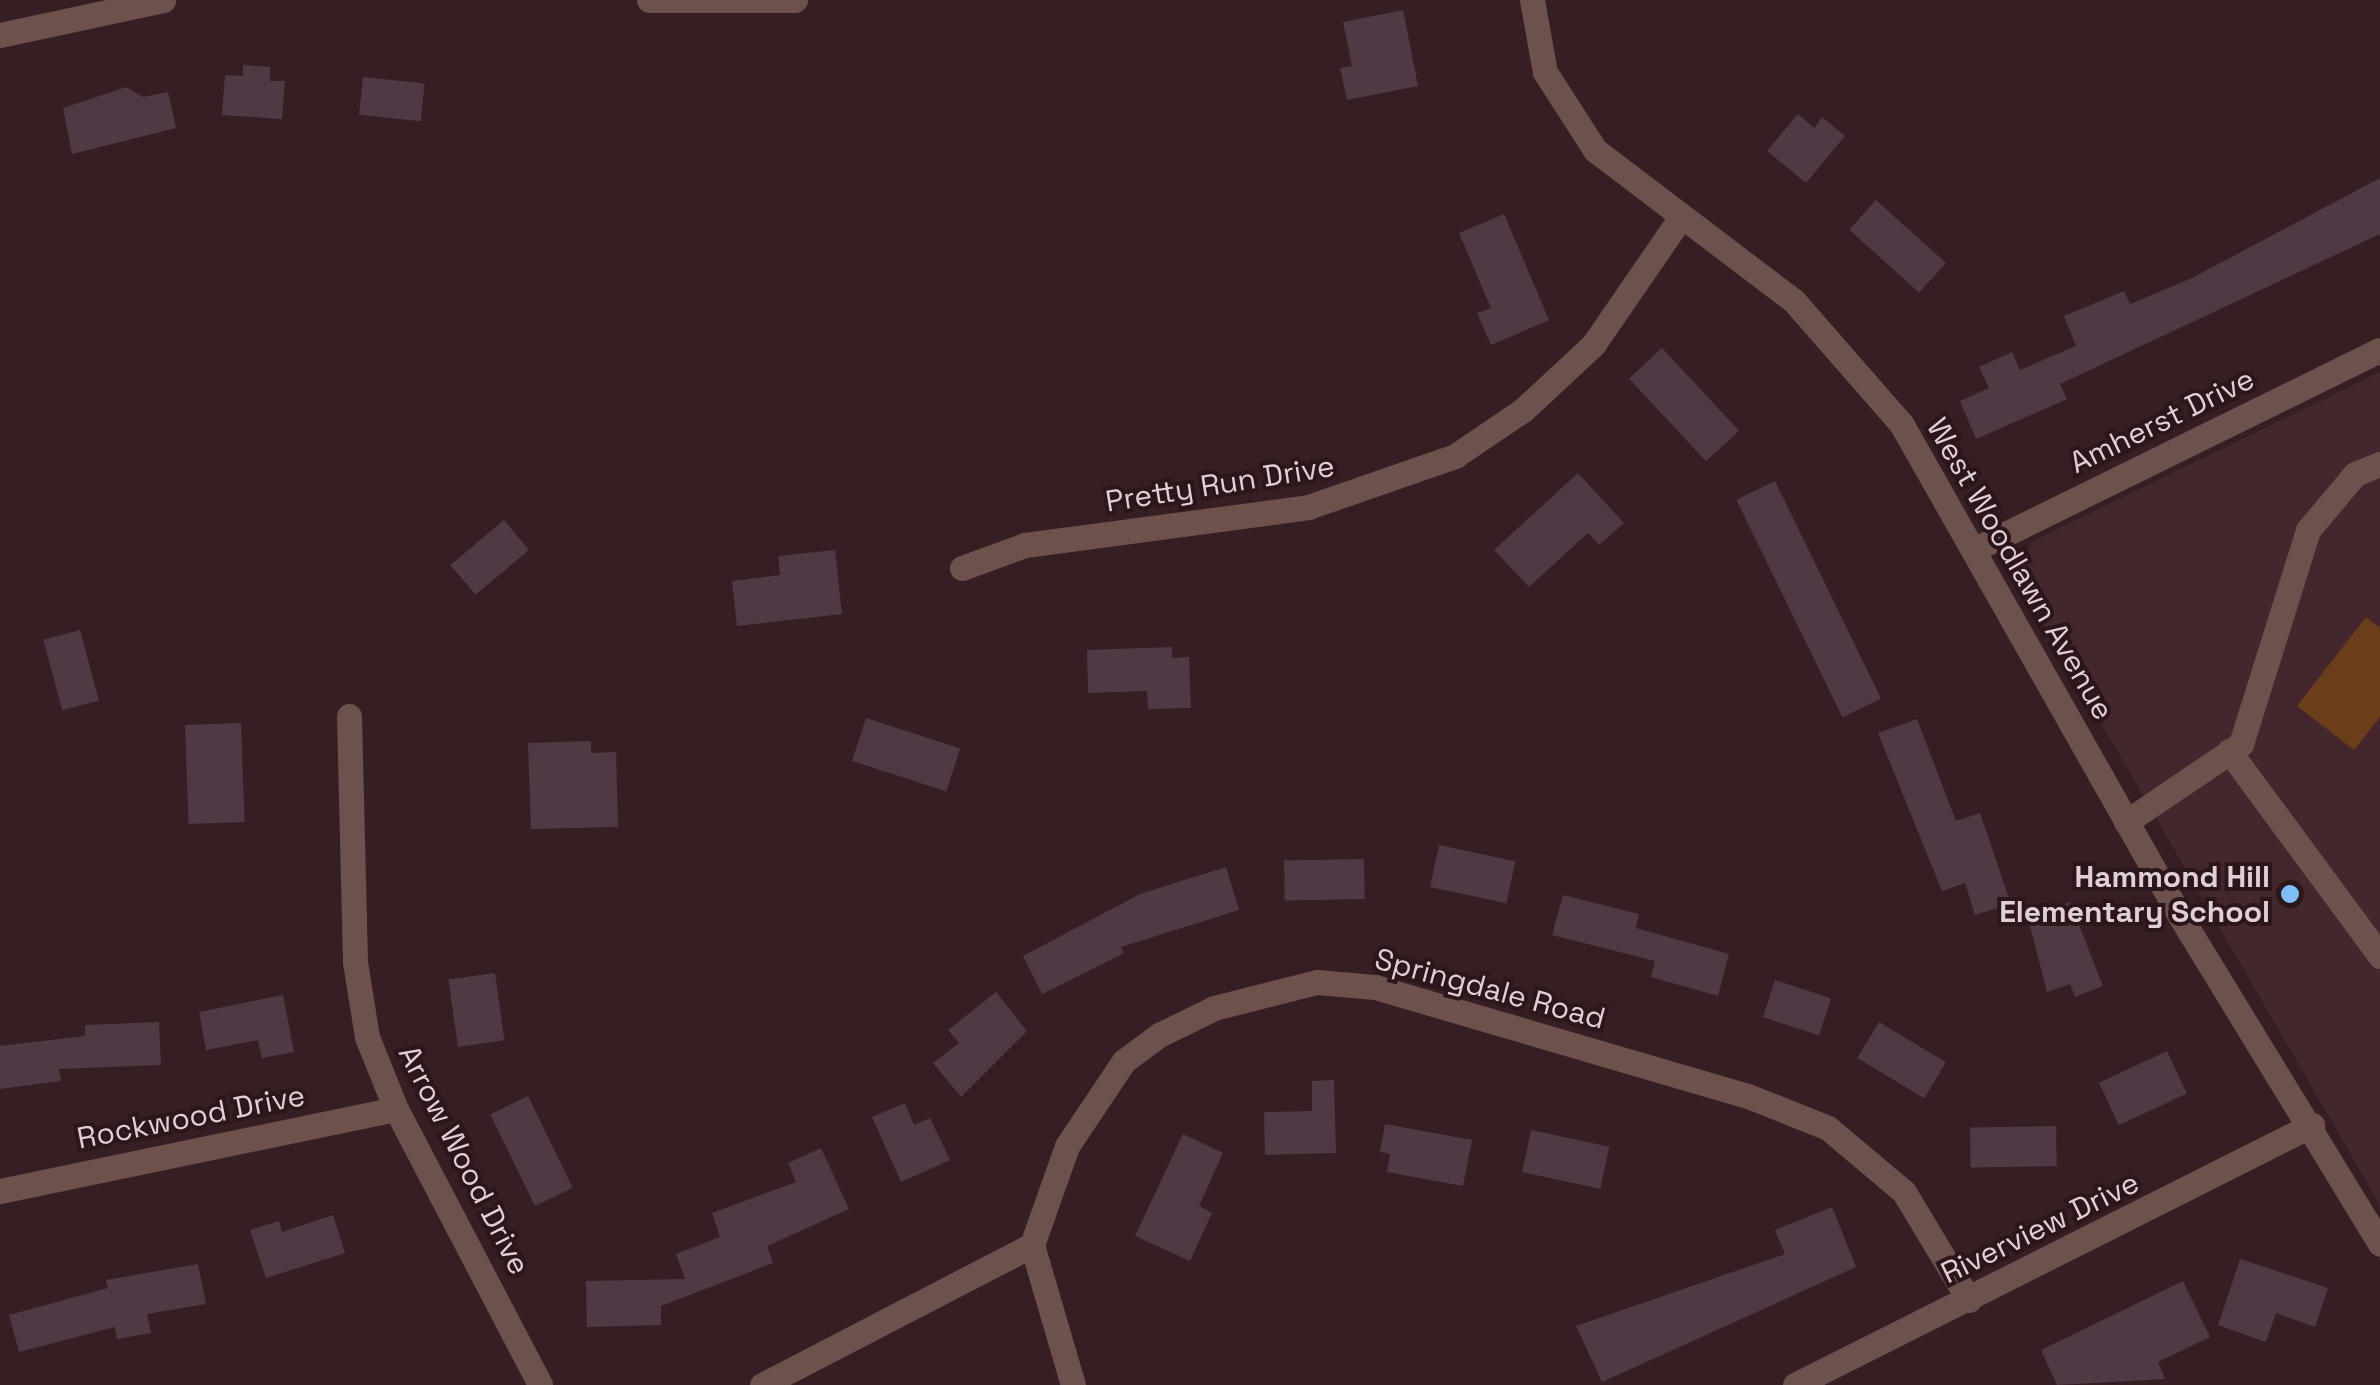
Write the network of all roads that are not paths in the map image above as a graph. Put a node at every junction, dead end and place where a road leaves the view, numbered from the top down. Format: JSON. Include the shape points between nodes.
{"nodes":[{"id":1,"x":163,"y":0,"type":"edge"},
{"id":2,"x":649,"y":0,"type":"edge"},
{"id":3,"x":795,"y":0,"type":"edge"},
{"id":4,"x":1532,"y":0,"type":"edge"},
{"id":5,"x":0,"y":35,"type":"edge"},
{"id":6,"x":1679,"y":220,"type":"junction"},
{"id":7,"x":2380,"y":350,"type":"edge"},
{"id":8,"x":2380,"y":464,"type":"edge"},
{"id":9,"x":1973,"y":550,"type":"junction"},
{"id":10,"x":962,"y":568,"type":"dead end"},
{"id":11,"x":349,"y":716,"type":"dead end"},
{"id":12,"x":2230,"y":752,"type":"junction"},
{"id":13,"x":2126,"y":822,"type":"junction"},
{"id":14,"x":2380,"y":956,"type":"edge"},
{"id":15,"x":396,"y":1108,"type":"junction"},
{"id":16,"x":2312,"y":1125,"type":"junction"},
{"id":17,"x":0,"y":1191,"type":"edge"},
{"id":18,"x":2380,"y":1244,"type":"edge"},
{"id":19,"x":1032,"y":1245,"type":"junction"},
{"id":20,"x":1969,"y":1300,"type":"junction"},
{"id":21,"x":540,"y":1385,"type":"edge"},
{"id":22,"x":762,"y":1385,"type":"edge"},
{"id":23,"x":1072,"y":1385,"type":"edge"},
{"id":24,"x":1795,"y":1385,"type":"edge"}],
"edges":[{"from":1,"to":5,"type":"street"},
{"from":2,"to":3,"type":"street"},
{"from":4,"to":6,"type":"street","name":"West Woodlawn Avenue","via":[[1546,72],[1575,126]]},
{"from":6,"to":9,"type":"street","name":"West Woodlawn Avenue","via":[[1743,259],[1834,340],[1902,426]]},
{"from":6,"to":10,"type":"street","name":"Pretty Run Drive","via":[[1593,345],[1523,410],[1455,456],[1308,507],[1024,545]]},
{"from":7,"to":9,"type":"street","name":"Amherst Drive"},
{"from":8,"to":12,"type":"street","via":[[2354,474],[2308,530],[2241,744]]},
{"from":9,"to":13,"type":"street","name":"West Woodlawn Avenue"},
{"from":11,"to":15,"type":"street","name":"Arrow Wood Drive","via":[[359,1000]]},
{"from":12,"to":13,"type":"street"},
{"from":12,"to":14,"type":"street"},
{"from":13,"to":16,"type":"street","name":"West Woodlawn Avenue"},
{"from":15,"to":17,"type":"street","name":"Rockwood Drive"},
{"from":15,"to":21,"type":"street","name":"Arrow Wood Drive"},
{"from":16,"to":18,"type":"street","name":"West Woodlawn Avenue"},
{"from":16,"to":20,"type":"street","name":"Riverview Drive"},
{"from":19,"to":20,"type":"street","name":"Springdale Road","via":[[1067,1146],[1124,1061],[1214,1008],[1317,982],[1393,993],[1748,1096],[1828,1128],[1904,1192]]},
{"from":19,"to":22,"type":"street"},
{"from":19,"to":23,"type":"street"},
{"from":20,"to":24,"type":"street","name":"Riverview Drive"}]}
